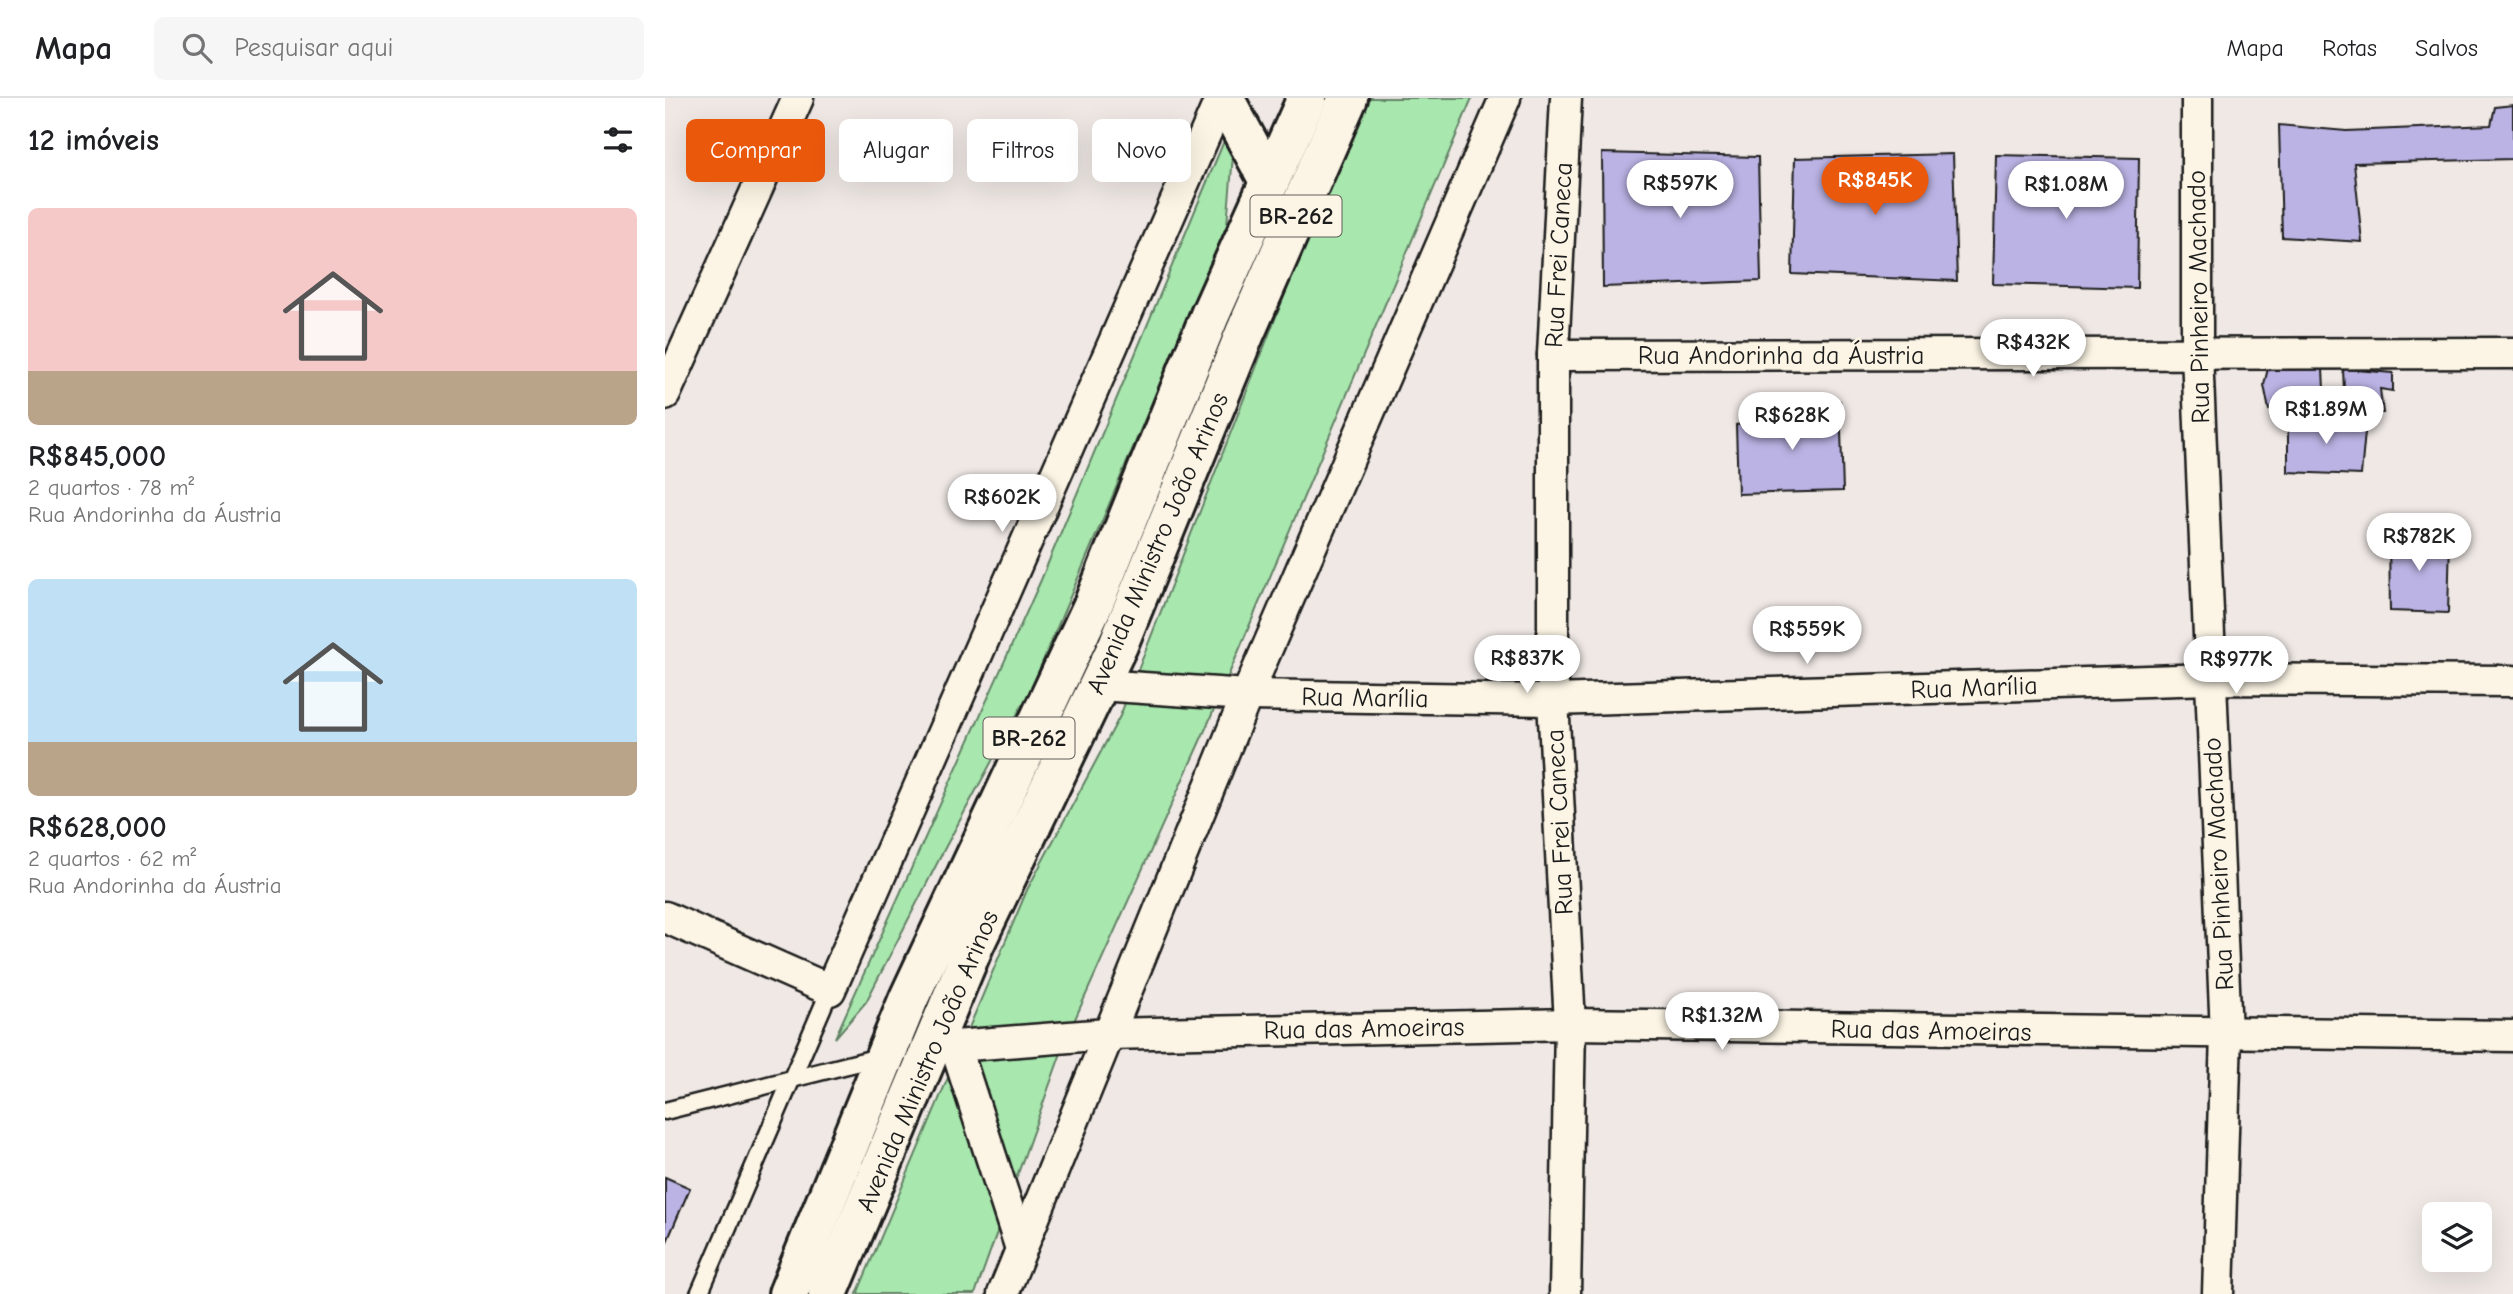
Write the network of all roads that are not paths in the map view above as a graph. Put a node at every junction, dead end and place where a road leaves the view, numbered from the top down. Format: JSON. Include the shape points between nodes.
{"nodes":[{"id":1,"x":798,"y":98,"type":"edge"},
{"id":2,"x":1222,"y":98,"type":"edge"},
{"id":3,"x":1307,"y":98,"type":"edge"},
{"id":4,"x":1348,"y":98,"type":"edge"},
{"id":5,"x":1505,"y":98,"type":"edge"},
{"id":6,"x":1566,"y":98,"type":"edge"},
{"id":7,"x":2197,"y":98,"type":"edge"},
{"id":8,"x":1269,"y":181,"type":"junction"},
{"id":9,"x":2513,"y":353,"type":"edge"},
{"id":10,"x":2197,"y":354,"type":"junction"},
{"id":11,"x":1553,"y":355,"type":"junction"},
{"id":12,"x":665,"y":394,"type":"edge"},
{"id":13,"x":2210,"y":679,"type":"junction"},
{"id":14,"x":2513,"y":681,"type":"edge"},
{"id":15,"x":1098,"y":685,"type":"junction"},
{"id":16,"x":1247,"y":695,"type":"junction"},
{"id":17,"x":1553,"y":700,"type":"junction"},
{"id":18,"x":665,"y":917,"type":"edge"},
{"id":19,"x":830,"y":990,"type":"junction"},
{"id":20,"x":1570,"y":1024,"type":"junction"},
{"id":21,"x":1107,"y":1034,"type":"junction"},
{"id":22,"x":2226,"y":1034,"type":"junction"},
{"id":23,"x":2513,"y":1036,"type":"edge"},
{"id":24,"x":942,"y":1047,"type":"junction"},
{"id":25,"x":887,"y":1055,"type":"junction"},
{"id":26,"x":790,"y":1082,"type":"junction"},
{"id":27,"x":665,"y":1111,"type":"edge"},
{"id":28,"x":1021,"y":1249,"type":"junction"},
{"id":29,"x":699,"y":1294,"type":"edge"},
{"id":30,"x":788,"y":1294,"type":"edge"},
{"id":31,"x":828,"y":1294,"type":"edge"},
{"id":32,"x":1003,"y":1294,"type":"edge"},
{"id":33,"x":1565,"y":1294,"type":"edge"},
{"id":34,"x":2218,"y":1294,"type":"edge"}],
"edges":[{"from":1,"to":12,"type":"street"},
{"from":2,"to":8,"type":"main road"},
{"from":2,"to":19,"type":"street"},
{"from":3,"to":8,"type":"main road","name":"Avenida Ministro João Arinos","number":"BR-262"},
{"from":4,"to":15,"type":"main road","name":"Avenida Ministro João Arinos","number":"BR-262"},
{"from":5,"to":16,"type":"street"},
{"from":6,"to":11,"type":"street","name":"Rua Frei Caneca"},
{"from":7,"to":10,"type":"street","name":"Rua Pinheiro Machado"},
{"from":8,"to":25,"type":"main road","name":"Avenida Ministro João Arinos","number":"BR-262","via":[[1093,605],[914,987]]},
{"from":9,"to":10,"type":"street","name":"Rua Andorinha da Áustria"},
{"from":10,"to":11,"type":"street","name":"Rua Andorinha da Áustria"},
{"from":10,"to":13,"type":"street","name":"Rua Pinheiro Machado"},
{"from":11,"to":17,"type":"street","name":"Rua Frei Caneca"},
{"from":13,"to":14,"type":"street","name":"Rua Marília"},
{"from":13,"to":17,"type":"street","name":"Rua Marília"},
{"from":13,"to":22,"type":"street","name":"Rua Pinheiro Machado"},
{"from":15,"to":16,"type":"street","name":"Rua Marília"},
{"from":15,"to":24,"type":"main road","name":"Avenida Ministro João Arinos","number":"BR-262","via":[[975,943]]},
{"from":16,"to":17,"type":"street","name":"Rua Marília"},
{"from":16,"to":21,"type":"street"},
{"from":17,"to":20,"type":"street","name":"Rua Frei Caneca"},
{"from":18,"to":19,"type":"street"},
{"from":19,"to":26,"type":"lane"},
{"from":20,"to":21,"type":"street","name":"Rua das Amoeiras"},
{"from":20,"to":22,"type":"street","name":"Rua das Amoeiras"},
{"from":20,"to":33,"type":"street","name":"Rua Frei Caneca"},
{"from":21,"to":24,"type":"street","name":"Rua das Amoeiras"},
{"from":21,"to":28,"type":"street"},
{"from":22,"to":23,"type":"street","name":"Rua das Amoeiras"},
{"from":22,"to":34,"type":"street","name":"Rua Pinheiro Machado"},
{"from":24,"to":28,"type":"street"},
{"from":24,"to":31,"type":"main road","name":"Avenida Ministro João Arinos","number":"BR-262"},
{"from":25,"to":26,"type":"lane"},
{"from":25,"to":30,"type":"main road","name":"Avenida Ministro João Arinos","number":"BR-262"},
{"from":26,"to":27,"type":"lane"},
{"from":26,"to":29,"type":"lane"},
{"from":28,"to":32,"type":"street"}]}
